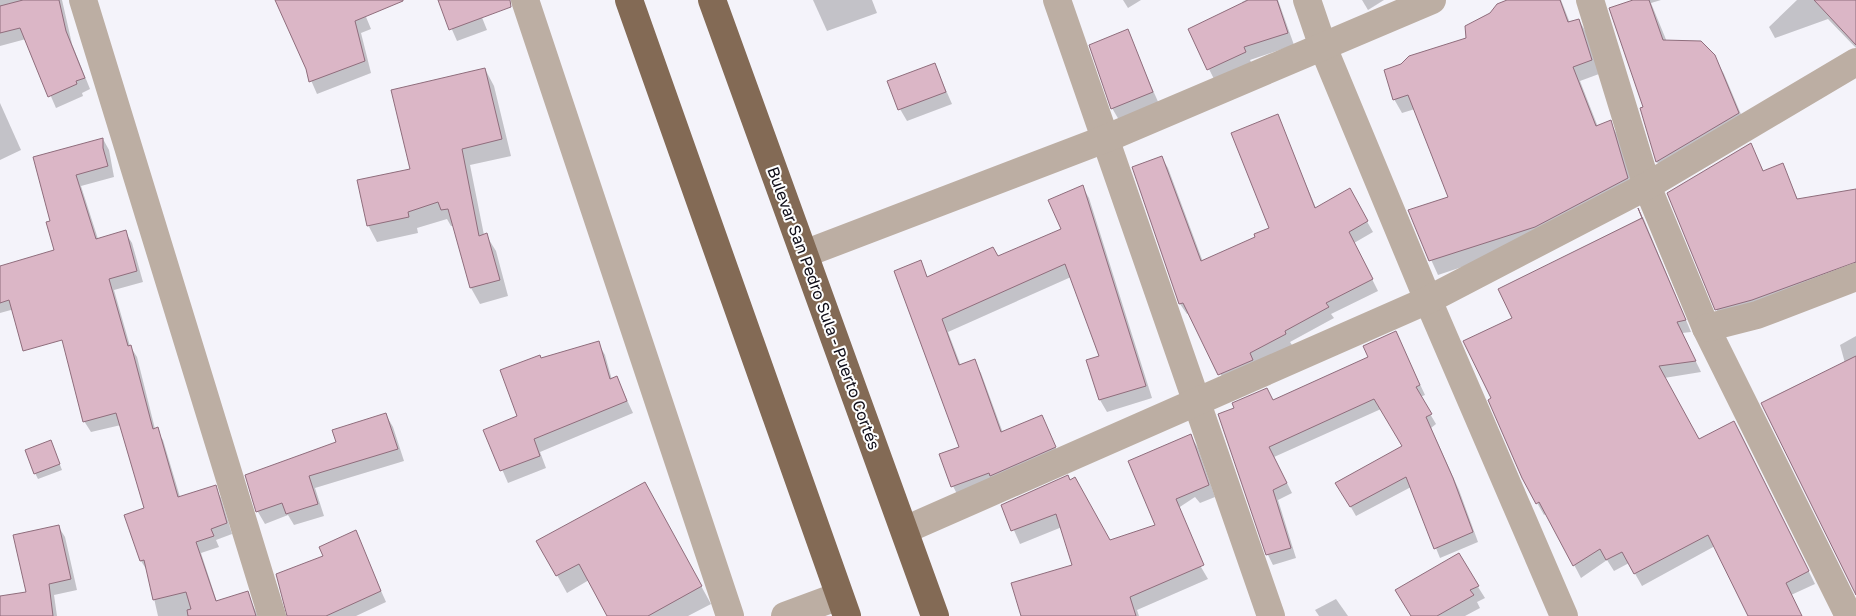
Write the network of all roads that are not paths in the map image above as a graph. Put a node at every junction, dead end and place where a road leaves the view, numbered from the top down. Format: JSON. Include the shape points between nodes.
{"nodes":[{"id":1,"x":83,"y":0,"type":"edge"},
{"id":2,"x":526,"y":0,"type":"edge"},
{"id":3,"x":629,"y":0,"type":"edge"},
{"id":4,"x":712,"y":0,"type":"edge"},
{"id":5,"x":1058,"y":0,"type":"edge"},
{"id":6,"x":1308,"y":0,"type":"edge"},
{"id":7,"x":1432,"y":0,"type":"edge"},
{"id":8,"x":1590,"y":0,"type":"edge"},
{"id":9,"x":1322,"y":47,"type":"junction"},
{"id":10,"x":1856,"y":62,"type":"edge"},
{"id":11,"x":1105,"y":139,"type":"junction"},
{"id":12,"x":1647,"y":186,"type":"junction"},
{"id":13,"x":804,"y":254,"type":"junction"},
{"id":14,"x":1856,"y":277,"type":"edge"},
{"id":15,"x":1428,"y":300,"type":"junction"},
{"id":16,"x":1706,"y":328,"type":"junction"},
{"id":17,"x":1196,"y":402,"type":"junction"},
{"id":18,"x":905,"y":530,"type":"junction"},
{"id":19,"x":843,"y":606,"type":"edge"},
{"id":20,"x":272,"y":616,"type":"edge"},
{"id":21,"x":730,"y":616,"type":"edge"},
{"id":22,"x":785,"y":616,"type":"edge"},
{"id":23,"x":935,"y":616,"type":"edge"},
{"id":24,"x":1271,"y":616,"type":"edge"},
{"id":25,"x":1564,"y":616,"type":"edge"},
{"id":26,"x":1849,"y":616,"type":"edge"}],
"edges":[{"from":1,"to":20,"type":"street"},
{"from":2,"to":21,"type":"street"},
{"from":3,"to":19,"type":"highway"},
{"from":4,"to":13,"type":"highway","name":"Bulevar San Pedro Sula - Puerto Cortés"},
{"from":5,"to":11,"type":"street"},
{"from":6,"to":9,"type":"street"},
{"from":7,"to":9,"type":"street"},
{"from":8,"to":12,"type":"street"},
{"from":9,"to":11,"type":"street"},
{"from":9,"to":15,"type":"street"},
{"from":10,"to":12,"type":"street"},
{"from":11,"to":13,"type":"street"},
{"from":11,"to":17,"type":"street"},
{"from":12,"to":15,"type":"street"},
{"from":12,"to":16,"type":"street"},
{"from":13,"to":18,"type":"highway","name":"Bulevar San Pedro Sula - Puerto Cortés"},
{"from":14,"to":16,"type":"street","via":[[1757,315]]},
{"from":15,"to":17,"type":"street"},
{"from":15,"to":25,"type":"street"},
{"from":16,"to":26,"type":"street"},
{"from":17,"to":18,"type":"street"},
{"from":17,"to":24,"type":"street"},
{"from":18,"to":23,"type":"highway","name":"Bulevar San Pedro Sula - Puerto Cortés"},
{"from":19,"to":22,"type":"street"}]}
